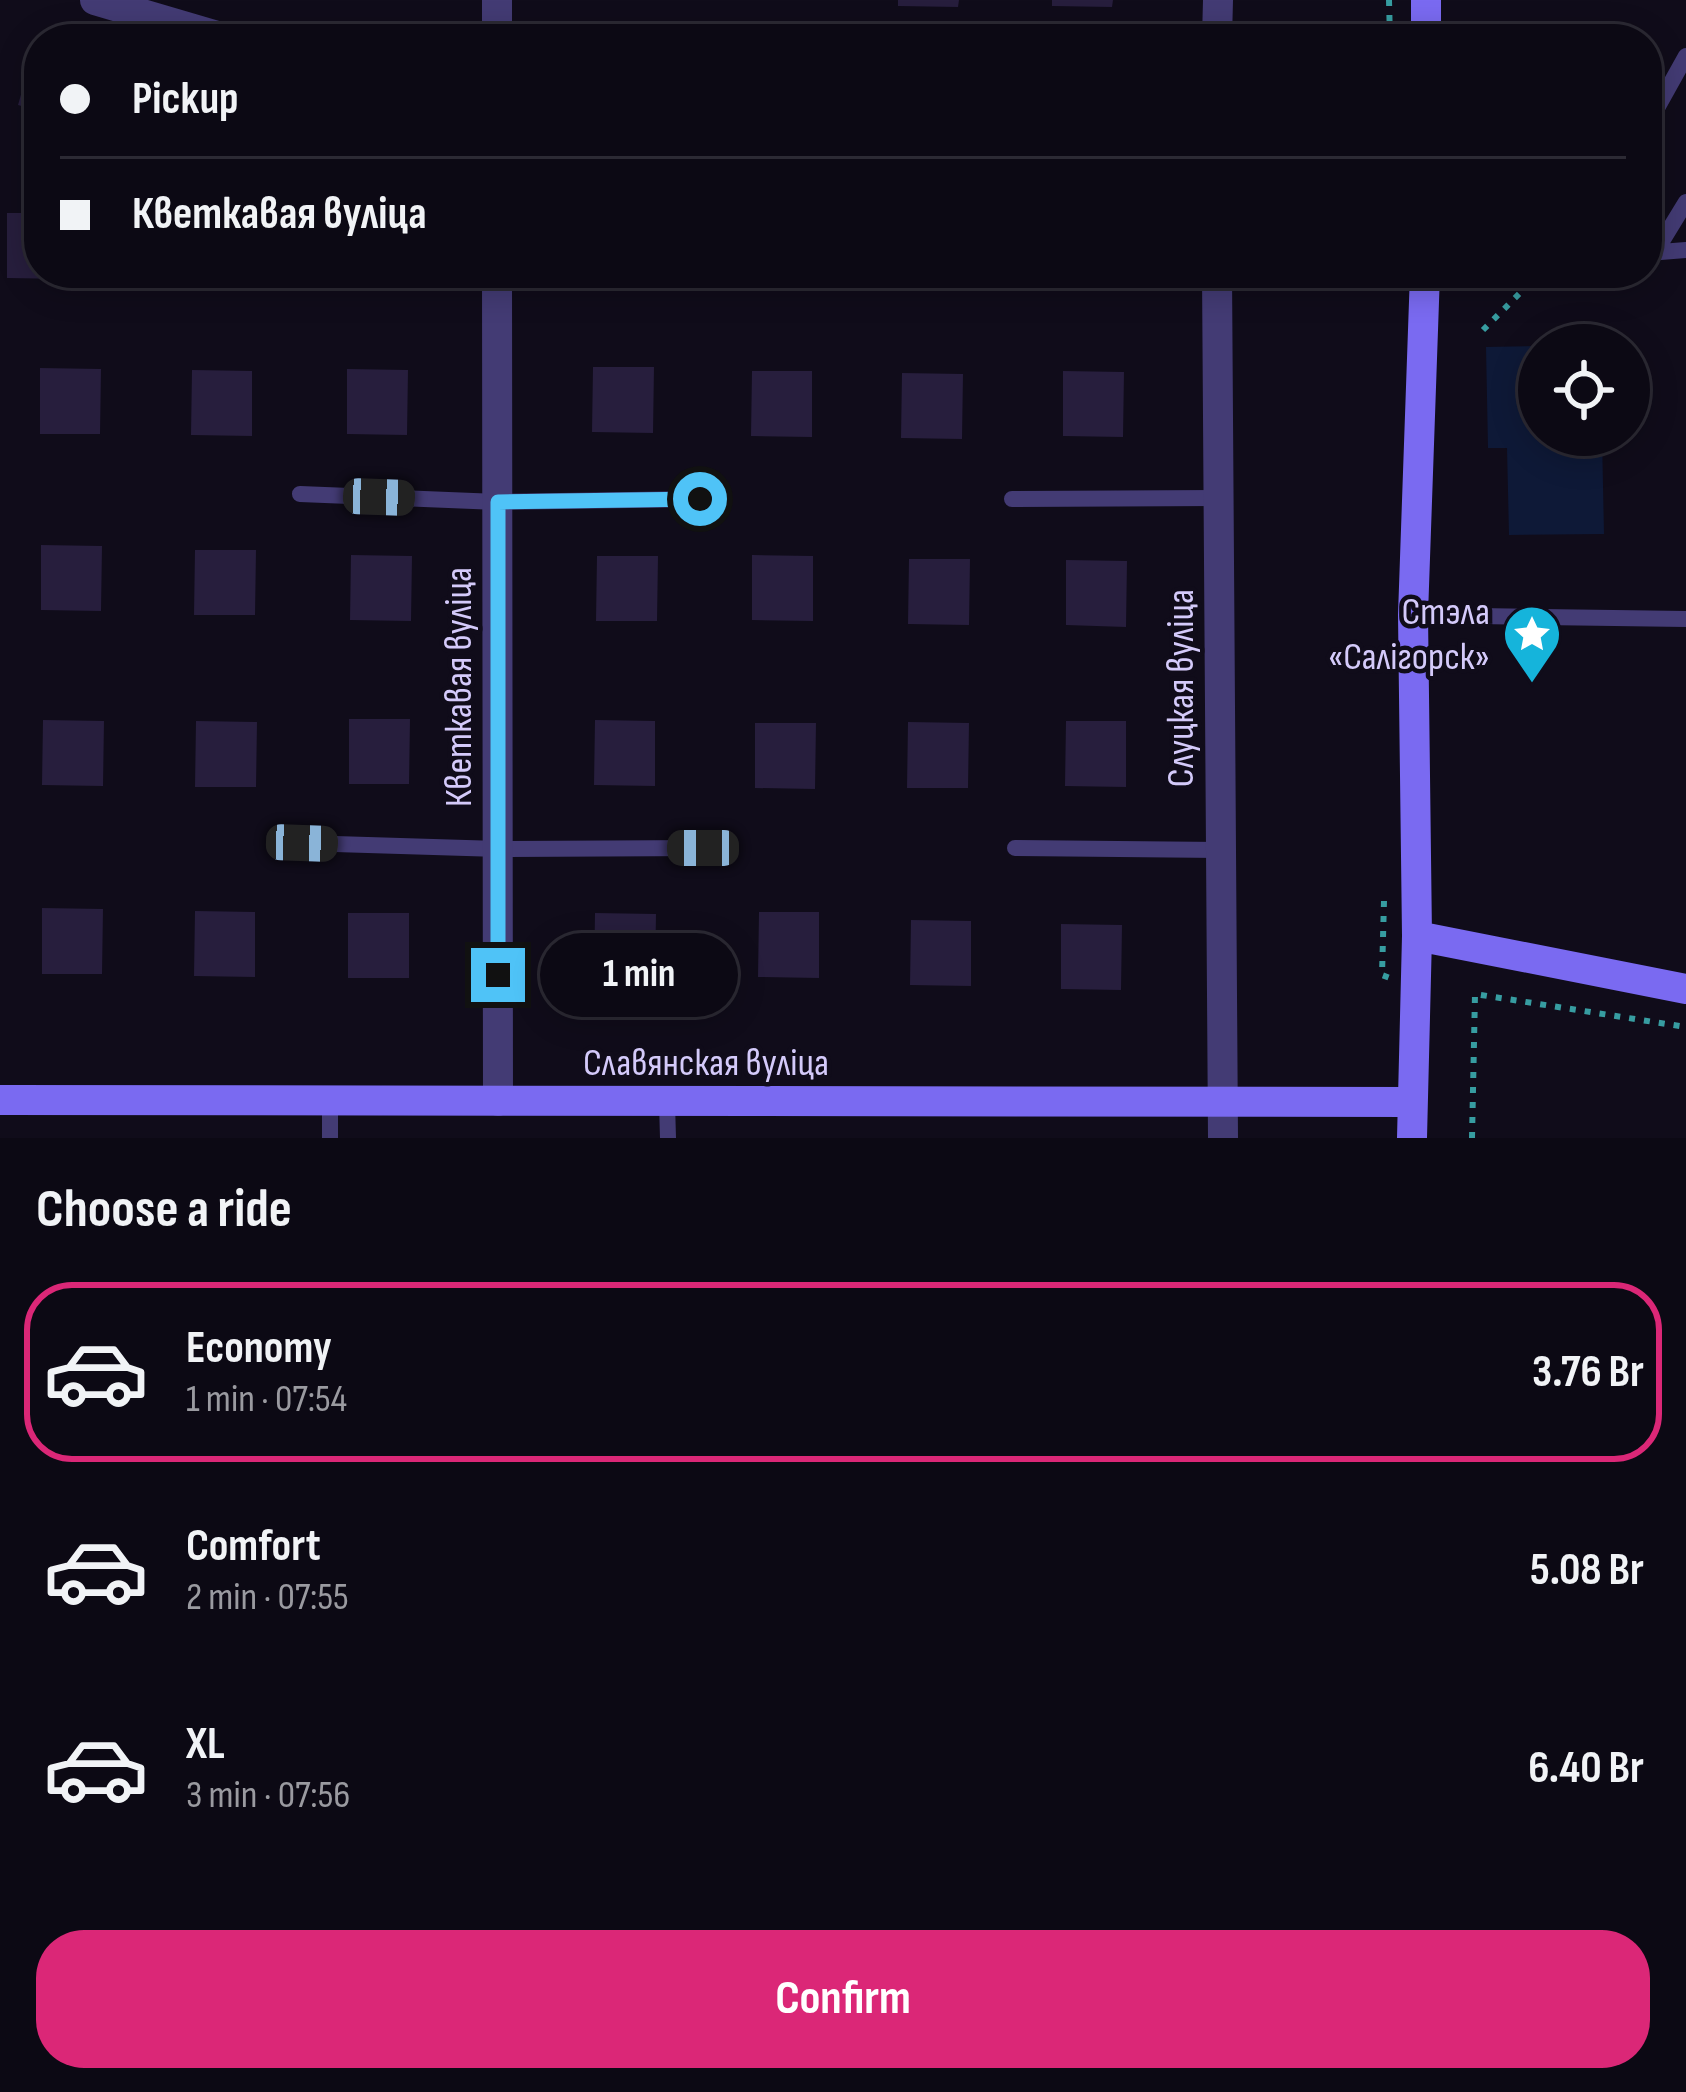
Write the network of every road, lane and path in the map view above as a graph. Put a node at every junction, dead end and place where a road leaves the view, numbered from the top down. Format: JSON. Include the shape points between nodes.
{"nodes":[{"id":1,"x":95,"y":0,"type":"edge"},
{"id":2,"x":176,"y":24,"type":"edge"},
{"id":3,"x":1686,"y":56,"type":"edge"},
{"id":4,"x":1662,"y":99,"type":"edge"},
{"id":5,"x":1686,"y":202,"type":"edge"},
{"id":6,"x":1662,"y":237,"type":"edge"},
{"id":7,"x":497,"y":288,"type":"edge"},
{"id":8,"x":1217,"y":288,"type":"edge"},
{"id":9,"x":1424,"y":288,"type":"edge"},
{"id":10,"x":1525,"y":288,"type":"edge"},
{"id":11,"x":1483,"y":330,"type":"dead end"},
{"id":12,"x":299,"y":494,"type":"dead end"},
{"id":13,"x":1218,"y":498,"type":"junction"},
{"id":14,"x":700,"y":499,"type":"dead end"},
{"id":15,"x":1012,"y":499,"type":"dead end"},
{"id":16,"x":498,"y":502,"type":"junction"},
{"id":17,"x":1413,"y":615,"type":"junction"},
{"id":18,"x":1686,"y":620,"type":"edge"},
{"id":19,"x":302,"y":843,"type":"dead end"},
{"id":20,"x":703,"y":848,"type":"dead end"},
{"id":21,"x":1015,"y":848,"type":"dead end"},
{"id":22,"x":499,"y":849,"type":"junction"},
{"id":23,"x":1221,"y":850,"type":"junction"},
{"id":24,"x":1417,"y":936,"type":"junction"},
{"id":25,"x":1686,"y":989,"type":"edge"},
{"id":26,"x":1686,"y":1027,"type":"edge"},
{"id":27,"x":330,"y":1099,"type":"junction"},
{"id":28,"x":0,"y":1100,"type":"edge"},
{"id":29,"x":498,"y":1102,"type":"junction"},
{"id":30,"x":1222,"y":1102,"type":"junction"},
{"id":31,"x":1412,"y":1102,"type":"junction"},
{"id":32,"x":667,"y":1103,"type":"junction"},
{"id":33,"x":330,"y":1138,"type":"edge"},
{"id":34,"x":668,"y":1138,"type":"edge"},
{"id":35,"x":1223,"y":1138,"type":"edge"},
{"id":36,"x":1412,"y":1138,"type":"edge"},
{"id":37,"x":1472,"y":1138,"type":"edge"}],
"edges":[{"from":1,"to":2,"type":"street"},
{"from":3,"to":4,"type":"lane"},
{"from":5,"to":6,"type":"lane"},
{"from":7,"to":16,"type":"street","name":"Кветкавая вуліца"},
{"from":8,"to":13,"type":"street","name":"Слуцкая вуліца"},
{"from":9,"to":17,"type":"street"},
{"from":10,"to":11,"type":"path"},
{"from":12,"to":16,"type":"lane"},
{"from":13,"to":15,"type":"lane"},
{"from":13,"to":23,"type":"street","name":"Слуцкая вуліца"},
{"from":14,"to":16,"type":"lane"},
{"from":16,"to":22,"type":"street","name":"Кветкавая вуліца"},
{"from":17,"to":18,"type":"lane"},
{"from":17,"to":24,"type":"street"},
{"from":19,"to":22,"type":"lane"},
{"from":20,"to":22,"type":"lane"},
{"from":21,"to":23,"type":"lane"},
{"from":22,"to":29,"type":"street","name":"Кветкавая вуліца"},
{"from":23,"to":30,"type":"street","name":"Слуцкая вуліца"},
{"from":24,"to":25,"type":"street"},
{"from":24,"to":31,"type":"street"},
{"from":26,"to":37,"type":"path","via":[[1475,994]]},
{"from":27,"to":28,"type":"street","name":"Славянская вуліца"},
{"from":27,"to":29,"type":"street","name":"Славянская вуліца"},
{"from":27,"to":33,"type":"lane"},
{"from":29,"to":32,"type":"street","name":"Славянская вуліца"},
{"from":30,"to":31,"type":"street","name":"Славянская вуліца"},
{"from":30,"to":32,"type":"street","name":"Славянская вуліца"},
{"from":30,"to":35,"type":"street","name":"Слуцкая вуліца"},
{"from":31,"to":36,"type":"street"},
{"from":32,"to":34,"type":"lane"}]}
